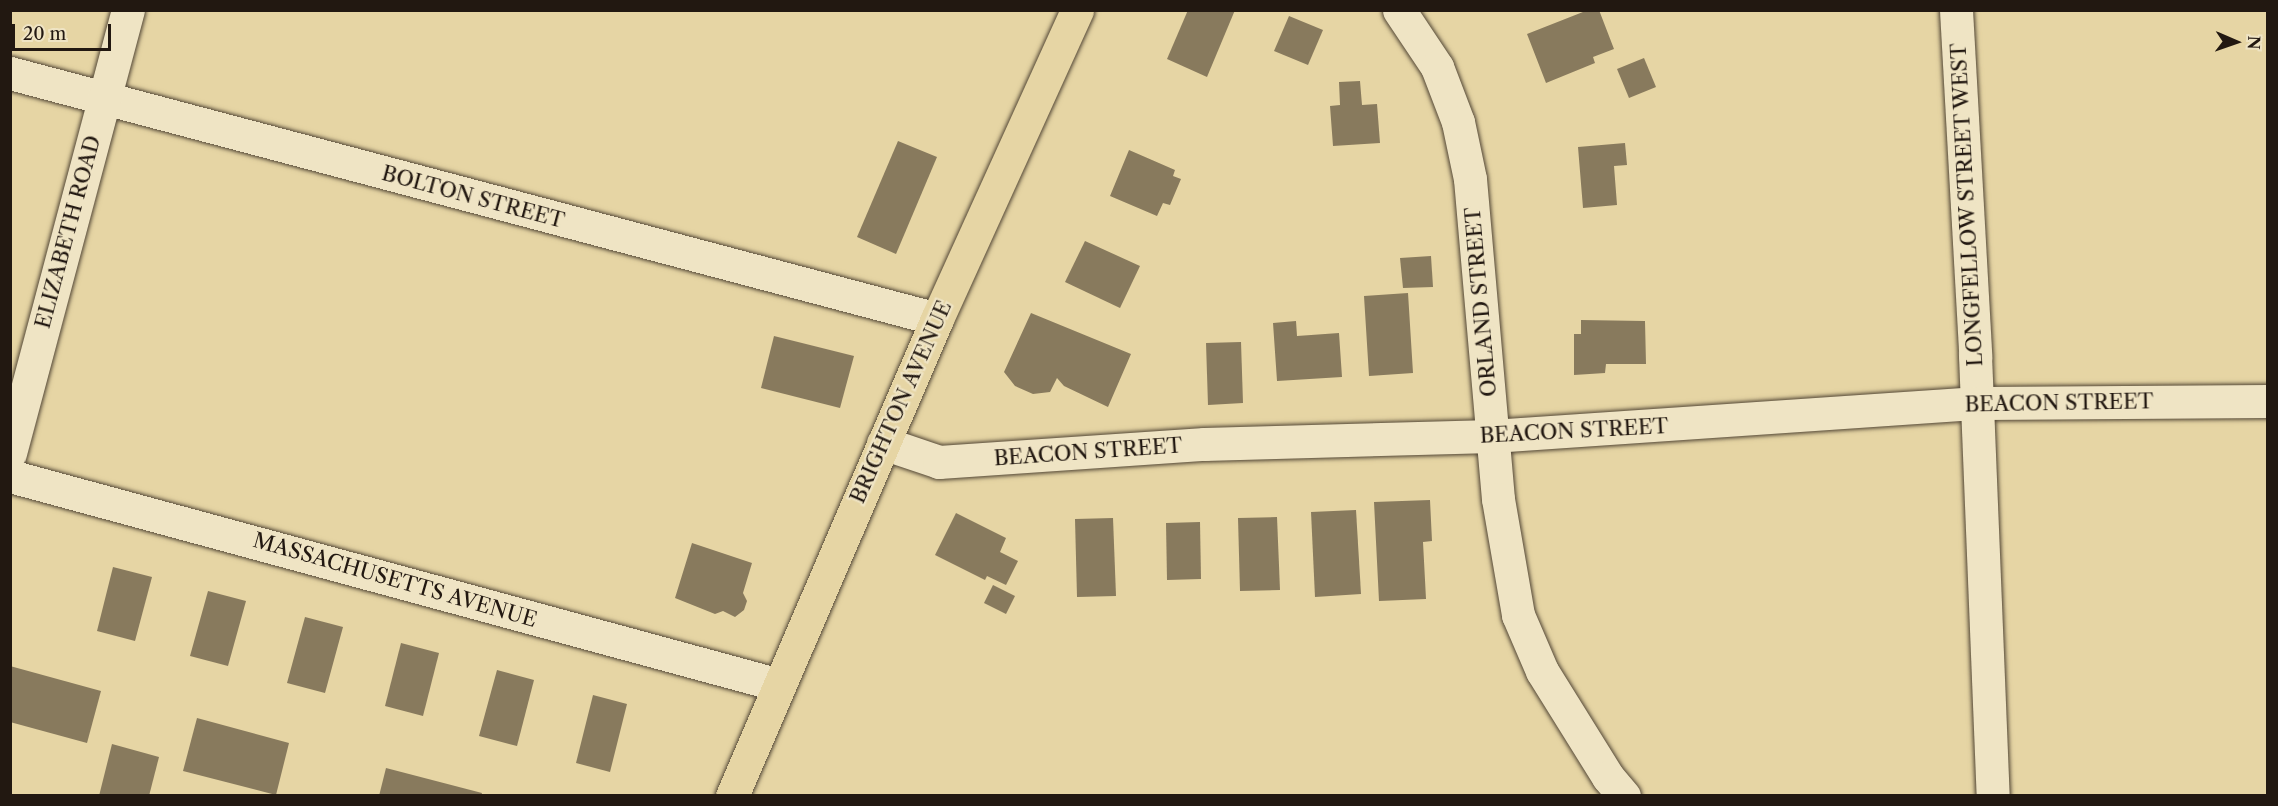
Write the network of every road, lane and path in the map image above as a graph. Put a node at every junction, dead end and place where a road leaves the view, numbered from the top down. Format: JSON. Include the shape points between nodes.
{"nodes":[{"id":1,"x":128,"y":10,"type":"edge"},
{"id":2,"x":1077,"y":10,"type":"edge"},
{"id":3,"x":1399,"y":10,"type":"edge"},
{"id":4,"x":1956,"y":10,"type":"edge"},
{"id":5,"x":10,"y":73,"type":"edge"},
{"id":6,"x":105,"y":99,"type":"junction"},
{"id":7,"x":937,"y":320,"type":"junction"},
{"id":8,"x":2268,"y":401,"type":"edge"},
{"id":9,"x":1978,"y":403,"type":"junction"},
{"id":10,"x":1492,"y":436,"type":"junction"},
{"id":11,"x":883,"y":443,"type":"junction"},
{"id":12,"x":10,"y":453,"type":"edge"},
{"id":13,"x":10,"y":476,"type":"edge"},
{"id":14,"x":779,"y":685,"type":"junction"},
{"id":15,"x":732,"y":795,"type":"edge"},
{"id":16,"x":1624,"y":795,"type":"edge"},
{"id":17,"x":1993,"y":795,"type":"edge"}],
"edges":[{"from":1,"to":6,"type":"street","name":"ELIZABETH ROAD"},
{"from":2,"to":7,"type":"main road","name":"BRIGHTON AVENUE"},
{"from":3,"to":10,"type":"street","name":"ORLAND STREET","via":[[1437,67],[1458,122],[1477,236]]},
{"from":4,"to":9,"type":"street","name":"LONGFELLOW STREET WEST"},
{"from":5,"to":6,"type":"street","name":"BOLTON STREET"},
{"from":6,"to":7,"type":"street","name":"BOLTON STREET"},
{"from":6,"to":12,"type":"street","name":"ELIZABETH ROAD"},
{"from":7,"to":11,"type":"main road","name":"BRIGHTON AVENUE"},
{"from":8,"to":9,"type":"street","name":"BEACON STREET"},
{"from":9,"to":10,"type":"street","name":"BEACON STREET"},
{"from":9,"to":17,"type":"street","name":"LONGFELLOW STREET WEST"},
{"from":10,"to":11,"type":"street","name":"BEACON STREET","via":[[1204,444],[939,462]]},
{"from":10,"to":16,"type":"street","name":"ORLAND STREET","via":[[1506,557],[1518,615],[1542,671],[1608,777]]},
{"from":11,"to":14,"type":"main road","name":"BRIGHTON AVENUE"},
{"from":13,"to":14,"type":"street","name":"MASSACHUSETTS AVENUE"},
{"from":14,"to":15,"type":"main road","name":"BRIGHTON AVENUE"}]}
